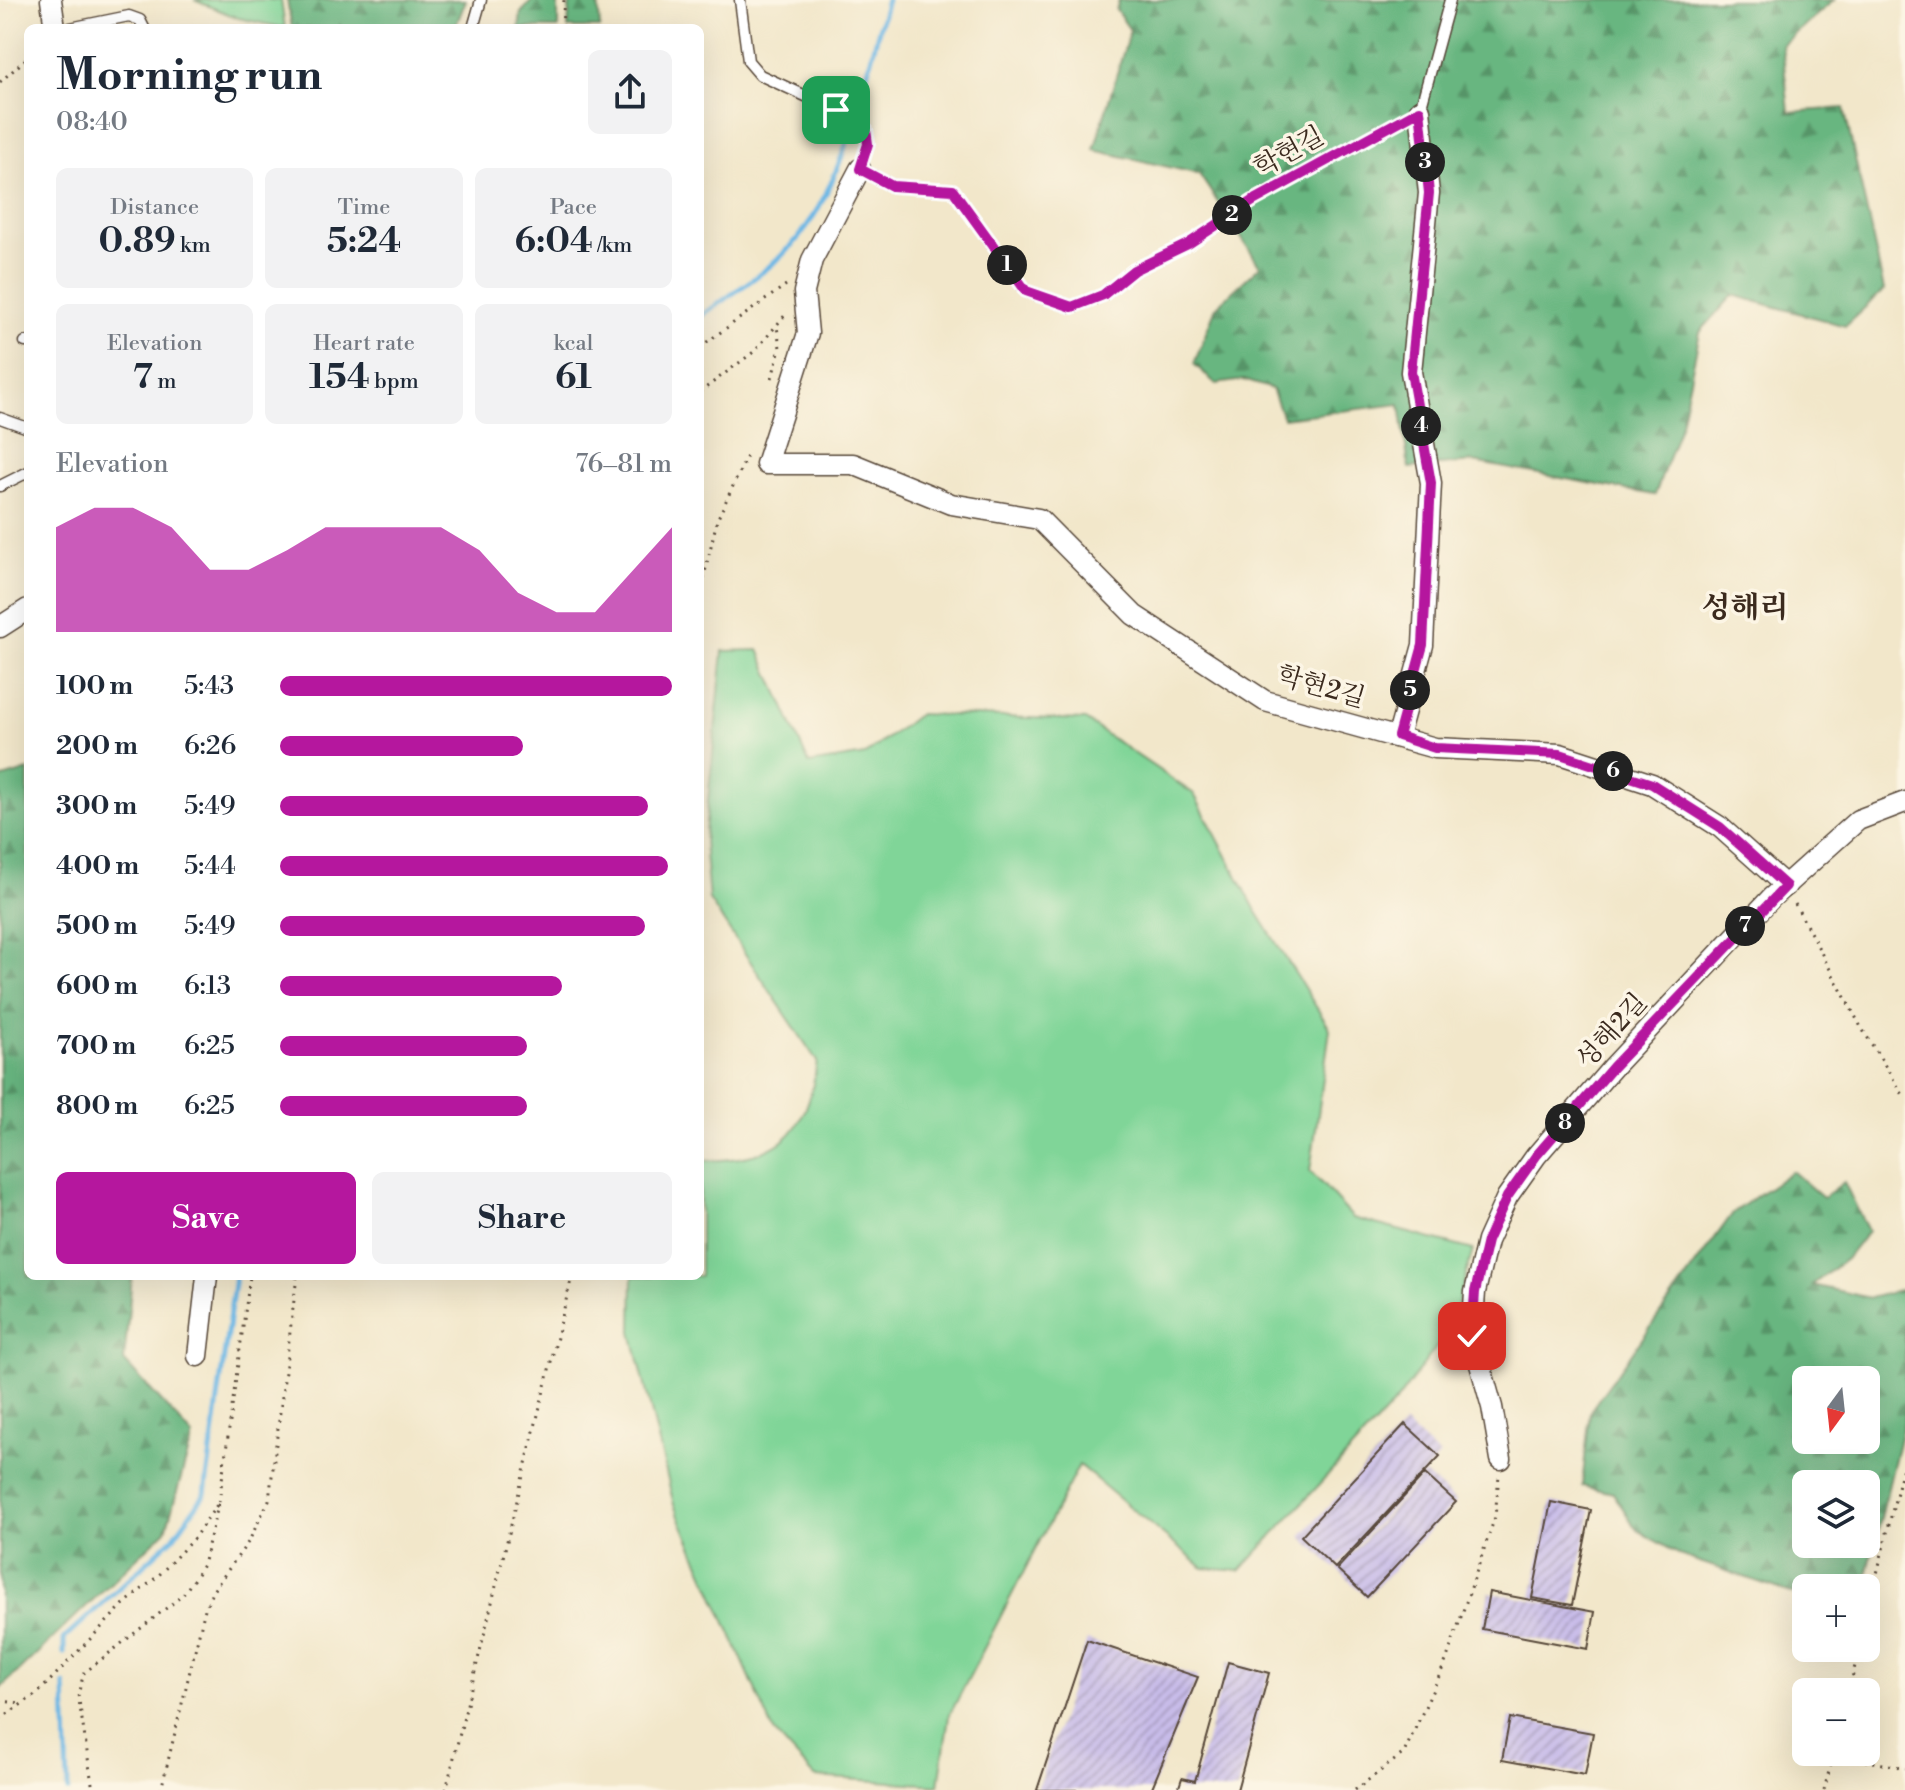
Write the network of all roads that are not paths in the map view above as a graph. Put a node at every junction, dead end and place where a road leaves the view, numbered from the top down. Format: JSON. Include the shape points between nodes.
{"nodes":[{"id":1,"x":51,"y":0,"type":"edge"},
{"id":2,"x":481,"y":0,"type":"edge"},
{"id":3,"x":740,"y":0,"type":"edge"},
{"id":4,"x":1450,"y":0,"type":"edge"},
{"id":5,"x":54,"y":24,"type":"edge"},
{"id":6,"x":90,"y":24,"type":"edge"},
{"id":7,"x":142,"y":24,"type":"edge"},
{"id":8,"x":474,"y":24,"type":"edge"},
{"id":9,"x":1420,"y":110,"type":"junction"},
{"id":10,"x":860,"y":169,"type":"junction"},
{"id":11,"x":0,"y":418,"type":"edge"},
{"id":12,"x":24,"y":427,"type":"edge"},
{"id":13,"x":24,"y":474,"type":"edge"},
{"id":14,"x":0,"y":486,"type":"edge"},
{"id":15,"x":24,"y":612,"type":"edge"},
{"id":16,"x":0,"y":627,"type":"edge"},
{"id":17,"x":1398,"y":736,"type":"junction"},
{"id":18,"x":1905,"y":802,"type":"edge"},
{"id":19,"x":1786,"y":886,"type":"junction"},
{"id":20,"x":207,"y":1280,"type":"edge"},
{"id":21,"x":198,"y":1356,"type":"dead end"},
{"id":22,"x":1501,"y":1459,"type":"road end"}],
"edges":[{"from":1,"to":5,"type":"street"},
{"from":2,"to":8,"type":"lane"},
{"from":3,"to":10,"type":"lane","via":[[748,61],[760,75],[866,130],[868,144]]},
{"from":4,"to":9,"type":"lane"},
{"from":6,"to":7,"type":"lane","via":[[129,16]]},
{"from":9,"to":10,"type":"lane","name":"학현길","via":[[1134,270],[1103,295],[1072,307],[1026,291],[953,190],[892,186]]},
{"from":9,"to":17,"type":"street","via":[[1429,193],[1411,372],[1431,483],[1423,645]]},
{"from":10,"to":17,"type":"street","name":"학현2길","via":[[812,260],[804,292],[808,333],[758,458],[853,464],[951,504],[1039,519],[1134,615],[1265,701]]},
{"from":11,"to":12,"type":"lane"},
{"from":13,"to":14,"type":"lane"},
{"from":15,"to":16,"type":"street"},
{"from":17,"to":19,"type":"street","name":"학현2길","via":[[1435,748],[1560,754],[1652,784],[1720,827]]},
{"from":18,"to":19,"type":"street","name":"성해2길","via":[[1858,820]]},
{"from":19,"to":22,"type":"street","name":"성해2길","via":[[1613,1067],[1507,1197],[1487,1241],[1472,1336]]},
{"from":20,"to":21,"type":"street"}]}
